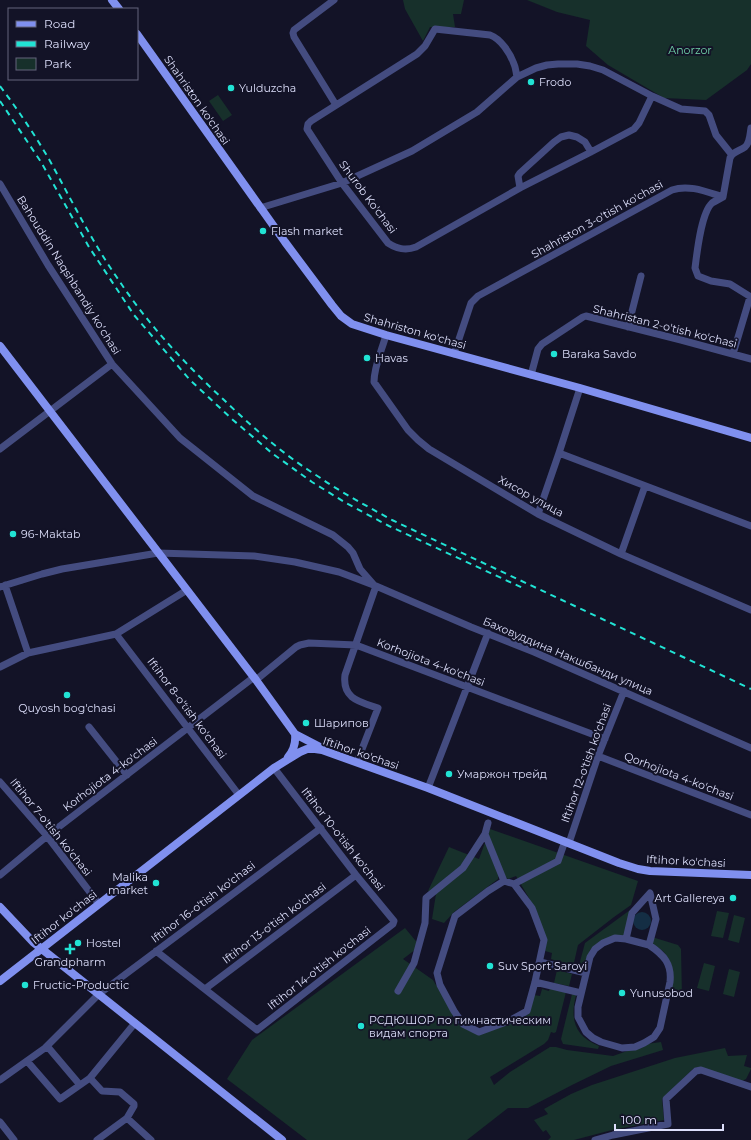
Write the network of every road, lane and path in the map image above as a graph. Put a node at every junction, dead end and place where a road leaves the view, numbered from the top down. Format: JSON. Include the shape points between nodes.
{"nodes":[{"id":1,"x":112,"y":0,"type":"edge"},
{"id":2,"x":334,"y":0,"type":"edge"},
{"id":3,"x":118,"y":8,"type":"edge"},
{"id":4,"x":138,"y":35,"type":"edge"},
{"id":5,"x":516,"y":77,"type":"junction"},
{"id":6,"x":652,"y":96,"type":"junction"},
{"id":7,"x":336,"y":105,"type":"junction"},
{"id":8,"x":751,"y":128,"type":"edge"},
{"id":9,"x":591,"y":152,"type":"junction"},
{"id":10,"x":732,"y":155,"type":"junction"},
{"id":11,"x":342,"y":183,"type":"junction"},
{"id":12,"x":0,"y":185,"type":"edge"},
{"id":13,"x":520,"y":188,"type":"junction"},
{"id":14,"x":723,"y":197,"type":"junction"},
{"id":15,"x":260,"y":208,"type":"junction"},
{"id":16,"x":641,"y":276,"type":"dead end"},
{"id":17,"x":751,"y":297,"type":"edge"},
{"id":18,"x":628,"y":327,"type":"junction"},
{"id":19,"x":386,"y":335,"type":"junction"},
{"id":20,"x":0,"y":346,"type":"edge"},
{"id":21,"x":454,"y":354,"type":"junction"},
{"id":22,"x":733,"y":354,"type":"junction"},
{"id":23,"x":751,"y":359,"type":"edge"},
{"id":24,"x":112,"y":364,"type":"junction"},
{"id":25,"x":531,"y":375,"type":"junction"},
{"id":26,"x":580,"y":388,"type":"junction"},
{"id":27,"x":50,"y":411,"type":"junction"},
{"id":28,"x":751,"y":438,"type":"edge"},
{"id":29,"x":0,"y":449,"type":"edge"},
{"id":30,"x":559,"y":453,"type":"junction"},
{"id":31,"x":645,"y":486,"type":"junction"},
{"id":32,"x":538,"y":514,"type":"junction"},
{"id":33,"x":751,"y":526,"type":"edge"},
{"id":34,"x":158,"y":553,"type":"junction"},
{"id":35,"x":622,"y":554,"type":"junction"},
{"id":36,"x":2,"y":586,"type":"edge"},
{"id":37,"x":376,"y":586,"type":"junction"},
{"id":38,"x":187,"y":590,"type":"junction"},
{"id":39,"x":751,"y":610,"type":"edge"},
{"id":40,"x":116,"y":634,"type":"junction"},
{"id":41,"x":488,"y":634,"type":"junction"},
{"id":42,"x":356,"y":645,"type":"junction"},
{"id":43,"x":28,"y":653,"type":"junction"},
{"id":44,"x":0,"y":667,"type":"edge"},
{"id":45,"x":255,"y":678,"type":"junction"},
{"id":46,"x":467,"y":687,"type":"junction"},
{"id":47,"x":624,"y":691,"type":"junction"},
{"id":48,"x":89,"y":727,"type":"dead end"},
{"id":49,"x":188,"y":728,"type":"junction"},
{"id":50,"x":295,"y":734,"type":"junction"},
{"id":51,"x":605,"y":740,"type":"junction"},
{"id":52,"x":751,"y":748,"type":"edge"},
{"id":53,"x":330,"y":752,"type":"junction"},
{"id":54,"x":598,"y":756,"type":"junction"},
{"id":55,"x":287,"y":759,"type":"junction"},
{"id":56,"x":357,"y":762,"type":"junction"},
{"id":57,"x":274,"y":768,"type":"junction"},
{"id":58,"x":127,"y":775,"type":"junction"},
{"id":59,"x":0,"y":782,"type":"edge"},
{"id":60,"x":428,"y":788,"type":"junction"},
{"id":61,"x":239,"y":795,"type":"junction"},
{"id":62,"x":751,"y":816,"type":"edge"},
{"id":63,"x":488,"y":823,"type":"dead end"},
{"id":64,"x":321,"y":828,"type":"junction"},
{"id":65,"x":485,"y":834,"type":"junction"},
{"id":66,"x":47,"y":836,"type":"junction"},
{"id":67,"x":567,"y":842,"type":"junction"},
{"id":68,"x":0,"y":875,"type":"edge"},
{"id":69,"x":356,"y":875,"type":"junction"},
{"id":70,"x":751,"y":875,"type":"edge"},
{"id":71,"x":504,"y":881,"type":"junction"},
{"id":72,"x":514,"y":884,"type":"junction"},
{"id":73,"x":99,"y":904,"type":"junction"},
{"id":74,"x":0,"y":907,"type":"edge"},
{"id":75,"x":394,"y":922,"type":"joint"},
{"id":76,"x":626,"y":939,"type":"junction"},
{"id":77,"x":649,"y":945,"type":"junction"},
{"id":78,"x":41,"y":949,"type":"junction"},
{"id":79,"x":156,"y":951,"type":"junction"},
{"id":80,"x":540,"y":962,"type":"junction"},
{"id":81,"x":586,"y":973,"type":"junction"},
{"id":82,"x":0,"y":981,"type":"edge"},
{"id":83,"x":535,"y":982,"type":"junction"},
{"id":84,"x":205,"y":989,"type":"junction"},
{"id":85,"x":398,"y":991,"type":"dead end"},
{"id":86,"x":581,"y":993,"type":"junction"},
{"id":87,"x":99,"y":994,"type":"junction"},
{"id":88,"x":135,"y":1023,"type":"junction"},
{"id":89,"x":47,"y":1046,"type":"junction"},
{"id":90,"x":27,"y":1061,"type":"junction"},
{"id":91,"x":90,"y":1078,"type":"junction"},
{"id":92,"x":0,"y":1080,"type":"edge"},
{"id":93,"x":80,"y":1085,"type":"junction"},
{"id":94,"x":751,"y":1087,"type":"edge"},
{"id":95,"x":127,"y":1118,"type":"junction"},
{"id":96,"x":0,"y":1122,"type":"edge"},
{"id":97,"x":604,"y":1139,"type":"edge"},
{"id":98,"x":14,"y":1140,"type":"edge"},
{"id":99,"x":97,"y":1140,"type":"edge"},
{"id":100,"x":151,"y":1140,"type":"edge"},
{"id":101,"x":282,"y":1140,"type":"edge"},
{"id":102,"x":595,"y":1140,"type":"edge"}],
"edges":[{"from":1,"to":3,"type":"main road"},
{"from":2,"to":7,"type":"street","via":[[293,33]]},
{"from":4,"to":15,"type":"main road","name":"Shahriston ko'chasi"},
{"from":5,"to":6,"type":"street","via":[[547,65],[583,65],[603,70]]},
{"from":5,"to":7,"type":"street","name":"Shurob Ko'chasi","via":[[515,65],[509,54],[494,37],[435,29],[417,54]]},
{"from":5,"to":11,"type":"street","via":[[477,112],[412,151]]},
{"from":6,"to":9,"type":"street","name":"Shurob Ko'chasi","via":[[634,129]]},
{"from":6,"to":10,"type":"street","via":[[681,109],[707,113],[716,135]]},
{"from":7,"to":11,"type":"street","name":"Shurob Ko'chasi","via":[[311,121],[307,129]]},
{"from":8,"to":10,"type":"street","via":[[746,146]]},
{"from":9,"to":13,"type":"street","name":"Shurob Ko'chasi"},
{"from":9,"to":13,"type":"street","via":[[586,142],[577,137],[561,137],[520,172]]},
{"from":10,"to":14,"type":"street","via":[[728,164]]},
{"from":11,"to":13,"type":"street","name":"Shurob Ko'chasi","via":[[388,243],[401,249],[416,247]]},
{"from":11,"to":15,"type":"street"},
{"from":12,"to":24,"type":"street","name":"Bahouddin Naqshbandiy koʻchasi"},
{"from":14,"to":17,"type":"street","via":[[712,203],[708,209],[695,268],[698,276],[730,284]]},
{"from":14,"to":21,"type":"street","name":"Shahriston 3-o'tish ko'chasi","via":[[698,189],[680,187],[672,190],[478,296],[471,303]]},
{"from":15,"to":19,"type":"main road","name":"Shahriston ko'chasi","via":[[341,316],[356,326]]},
{"from":16,"to":18,"type":"street"},
{"from":17,"to":22,"type":"street"},
{"from":18,"to":22,"type":"street","name":"Shahristan 2-o'tish ko'chasi"},
{"from":18,"to":25,"type":"street","name":"Shahristan 2-o'tish ko'chasi","via":[[583,317],[542,344],[538,349]]},
{"from":19,"to":21,"type":"main road","name":"Shahriston ko'chasi"},
{"from":19,"to":32,"type":"street","name":"Хисор улица","via":[[374,382],[408,430],[428,449]]},
{"from":20,"to":27,"type":"main road"},
{"from":21,"to":25,"type":"main road","name":"Shahriston ko'chasi"},
{"from":22,"to":23,"type":"street","name":"Shahristan 2-o'tish ko'chasi"},
{"from":24,"to":27,"type":"street"},
{"from":24,"to":37,"type":"street","name":"Bahouddin Naqshbandiy koʻchasi","via":[[180,438],[253,496],[332,535],[348,547],[360,569]]},
{"from":25,"to":26,"type":"main road","name":"Shahriston ko'chasi"},
{"from":26,"to":28,"type":"main road","name":"Shahriston ko'chasi"},
{"from":26,"to":30,"type":"street"},
{"from":27,"to":29,"type":"street"},
{"from":27,"to":34,"type":"main road"},
{"from":30,"to":31,"type":"street"},
{"from":30,"to":32,"type":"street"},
{"from":31,"to":33,"type":"street"},
{"from":31,"to":35,"type":"street"},
{"from":32,"to":35,"type":"street","name":"Хисор улица"},
{"from":34,"to":36,"type":"street","name":"Баховуддина Накшбанди улица","via":[[62,569]]},
{"from":34,"to":37,"type":"street","name":"Баховуддина Накшбанди улица","via":[[254,556],[295,562],[339,572]]},
{"from":34,"to":38,"type":"main road"},
{"from":35,"to":39,"type":"street","name":"Хисор улица"},
{"from":36,"to":43,"type":"street"},
{"from":37,"to":41,"type":"street","name":"Баховуддина Накшбанди улица"},
{"from":37,"to":42,"type":"street"},
{"from":38,"to":40,"type":"street"},
{"from":38,"to":45,"type":"main road"},
{"from":40,"to":43,"type":"street"},
{"from":40,"to":49,"type":"street","name":"Iftihor 8-o'tish ko'chasi"},
{"from":41,"to":46,"type":"street"},
{"from":41,"to":47,"type":"street","name":"Баховуддина Накшбанди улица"},
{"from":42,"to":45,"type":"street","name":"Korhojiota 4-ko'chasi","via":[[300,645]]},
{"from":42,"to":46,"type":"street","name":"Korhojiota 4-ko'chasi"},
{"from":42,"to":56,"type":"street","via":[[345,675],[347,692],[359,701],[378,708]]},
{"from":43,"to":44,"type":"street"},
{"from":45,"to":49,"type":"street","name":"Korhojiota 4-ko'chasi"},
{"from":45,"to":50,"type":"main road"},
{"from":46,"to":51,"type":"street","name":"Korhojiota 4-ko'chasi"},
{"from":46,"to":60,"type":"street"},
{"from":47,"to":51,"type":"street","name":"Iftihor 12-o'tish ko'chasi"},
{"from":47,"to":52,"type":"street","name":"Баховуддина Накшбанди улица"},
{"from":48,"to":58,"type":"street"},
{"from":49,"to":58,"type":"street","name":"Korhojiota 4-ko'chasi"},
{"from":49,"to":61,"type":"street","name":"Iftihor 8-o'tish ko'chasi"},
{"from":50,"to":53,"type":"main road"},
{"from":50,"to":55,"type":"main road","via":[[296,741]]},
{"from":51,"to":54,"type":"street","name":"Iftihor 12-o'tish ko'chasi"},
{"from":53,"to":55,"type":"main road","name":"Iftihor ko'chasi","via":[[307,749]]},
{"from":53,"to":56,"type":"main road","name":"Iftihor ko'chasi"},
{"from":54,"to":62,"type":"street","name":"Qorhojiota 4-ko'chasi"},
{"from":54,"to":67,"type":"street","name":"Iftihor 12-o'tish ko'chasi"},
{"from":55,"to":57,"type":"main road","name":"Iftihor ko'chasi"},
{"from":56,"to":60,"type":"main road","name":"Iftihor ko'chasi"},
{"from":57,"to":61,"type":"main road","name":"Iftihor ko'chasi"},
{"from":57,"to":64,"type":"street","name":"Iftihor 10-o'tish ko'chasi"},
{"from":58,"to":66,"type":"street","name":"Korhojiota 4-ko'chasi"},
{"from":59,"to":66,"type":"street","name":"Iftihor 7-o'tish ko'chasi"},
{"from":60,"to":67,"type":"main road","name":"Iftihor ko'chasi"},
{"from":61,"to":73,"type":"main road","name":"Iftihor ko'chasi"},
{"from":63,"to":65,"type":"street"},
{"from":64,"to":69,"type":"street","name":"Iftihor 10-o'tish ko'chasi"},
{"from":64,"to":79,"type":"street","name":"Iftihor 16-o'tish ko'chasi"},
{"from":65,"to":71,"type":"street"},
{"from":65,"to":85,"type":"street","via":[[463,868],[426,898],[425,923],[414,963]]},
{"from":66,"to":68,"type":"street","name":"Korhojiota 4-ko'chasi"},
{"from":66,"to":73,"type":"street","name":"Iftihor 7-o'tish ko'chasi"},
{"from":67,"to":70,"type":"main road","name":"Iftihor ko'chasi","via":[[644,871]]},
{"from":67,"to":72,"type":"street","name":"Iftihor 12-o'tish ko'chasi","via":[[558,861]]},
{"from":69,"to":75,"type":"street","name":"Iftihor 10-o'tish ko'chasi"},
{"from":69,"to":84,"type":"street","name":"Iftihor 13-o'tish ko'chasi"},
{"from":71,"to":72,"type":"street"},
{"from":71,"to":83,"type":"street","via":[[456,916],[437,972],[440,985],[464,1024],[479,1032],[509,1021],[527,1010]]},
{"from":72,"to":80,"type":"street","via":[[532,908],[544,940]]},
{"from":73,"to":78,"type":"main road","name":"Iftihor ko'chasi"},
{"from":74,"to":78,"type":"main road"},
{"from":75,"to":84,"type":"street","name":"Iftihor 14-o'tish ko'chasi","via":[[257,1030]]},
{"from":76,"to":77,"type":"street"},
{"from":76,"to":77,"type":"street","via":[[632,913],[650,893],[656,919]]},
{"from":76,"to":81,"type":"street","via":[[614,938],[595,948]]},
{"from":77,"to":86,"type":"street","via":[[668,962],[671,976],[660,1028],[654,1037],[635,1047],[622,1048],[593,1038],[586,1032],[578,1017]]},
{"from":78,"to":82,"type":"main road","name":"Iftihor ko'chasi"},
{"from":78,"to":87,"type":"main road"},
{"from":79,"to":84,"type":"street"},
{"from":79,"to":87,"type":"street","name":"Iftihor 16-o'tish ko'chasi"},
{"from":80,"to":81,"type":"street"},
{"from":80,"to":83,"type":"street"},
{"from":81,"to":86,"type":"street"},
{"from":83,"to":86,"type":"street"},
{"from":87,"to":88,"type":"main road"},
{"from":87,"to":89,"type":"street"},
{"from":88,"to":91,"type":"street"},
{"from":88,"to":101,"type":"main road"},
{"from":89,"to":90,"type":"street"},
{"from":89,"to":93,"type":"street"},
{"from":90,"to":92,"type":"street"},
{"from":90,"to":93,"type":"street","via":[[60,1099]]},
{"from":91,"to":93,"type":"street"},
{"from":91,"to":95,"type":"street","via":[[102,1091],[120,1092],[134,1104]]},
{"from":94,"to":97,"type":"street","via":[[700,1070],[696,1071],[666,1099],[668,1124]]},
{"from":95,"to":99,"type":"street"},
{"from":95,"to":100,"type":"street"},
{"from":96,"to":98,"type":"street"},
{"from":97,"to":102,"type":"street"}]}
